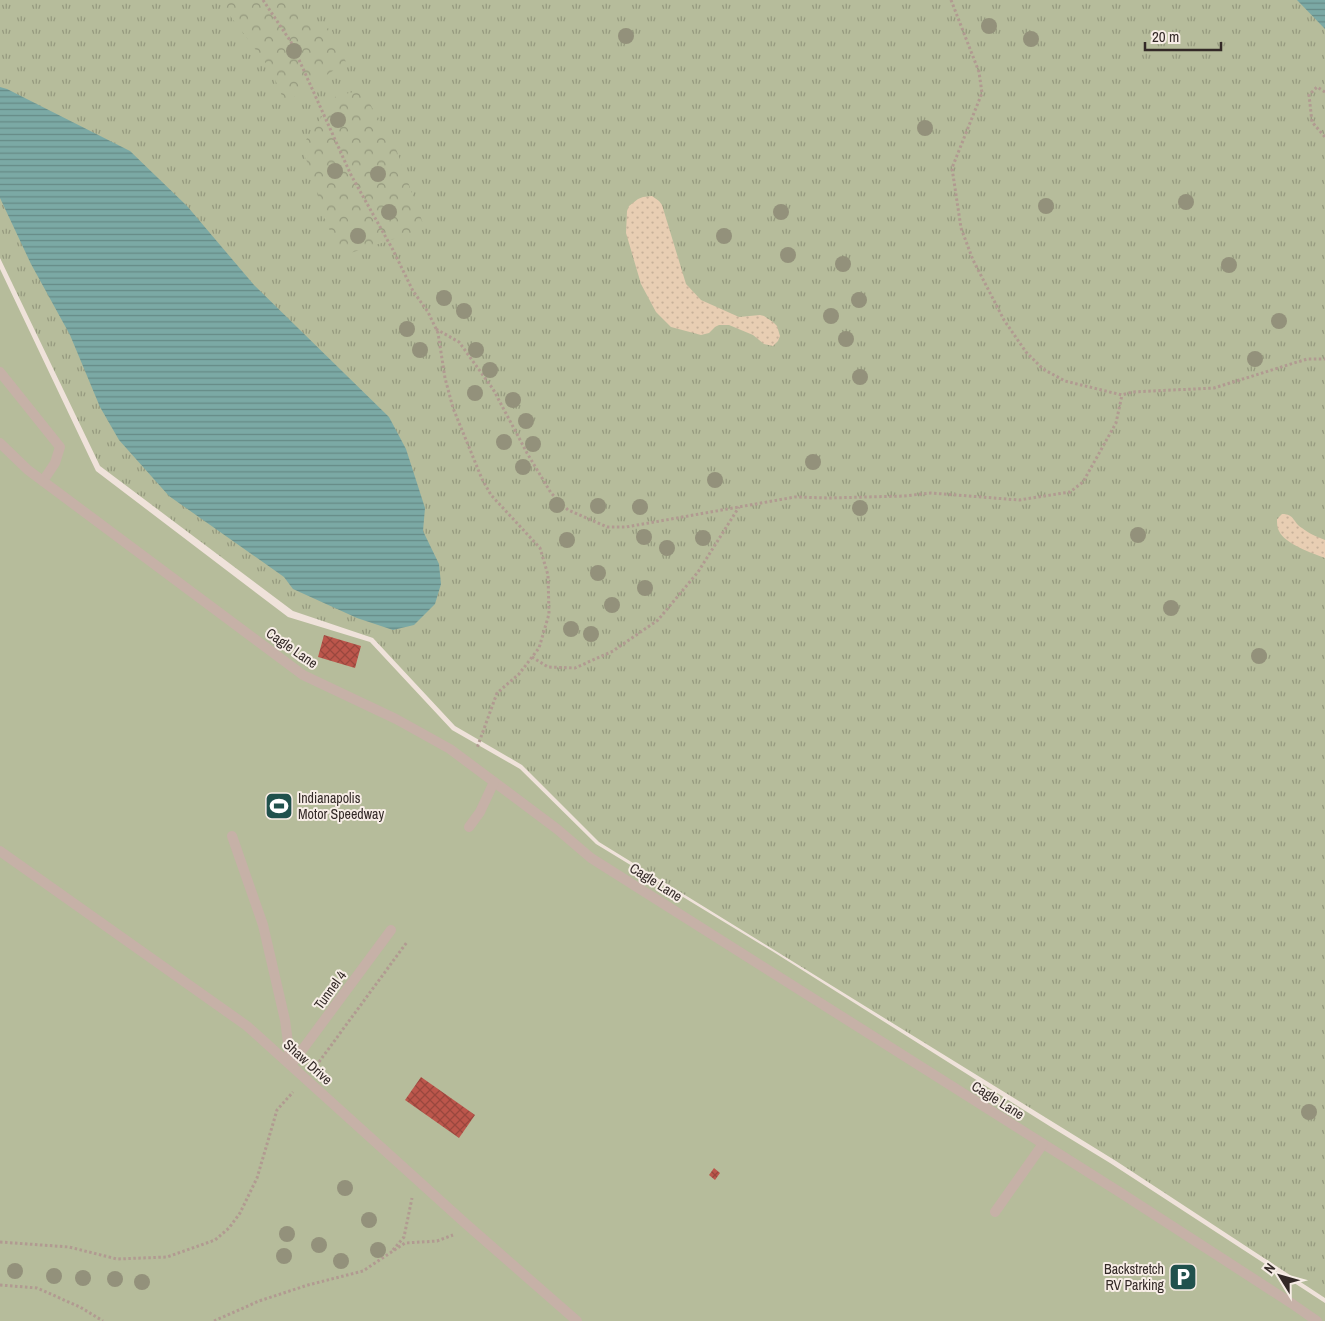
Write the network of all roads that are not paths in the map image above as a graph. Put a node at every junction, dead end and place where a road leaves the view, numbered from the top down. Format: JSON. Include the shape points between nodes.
{"nodes":[{"id":1,"x":0,"y":372,"type":"edge"},
{"id":2,"x":0,"y":443,"type":"edge"},
{"id":3,"x":43,"y":482,"type":"junction"},
{"id":4,"x":494,"y":782,"type":"junction"},
{"id":5,"x":468,"y":826,"type":"dead end"},
{"id":6,"x":232,"y":836,"type":"dead end"},
{"id":7,"x":0,"y":851,"type":"edge"},
{"id":8,"x":391,"y":930,"type":"dead end"},
{"id":9,"x":291,"y":1065,"type":"junction"},
{"id":10,"x":1043,"y":1144,"type":"junction"},
{"id":11,"x":995,"y":1212,"type":"dead end"},
{"id":12,"x":577,"y":1321,"type":"edge"},
{"id":13,"x":1317,"y":1321,"type":"edge"}],
"edges":[{"from":1,"to":3,"type":"lane","via":[[60,447],[55,464]]},
{"from":2,"to":3,"type":"lane","name":"Cagle Lane"},
{"from":3,"to":4,"type":"lane","name":"Cagle Lane","via":[[303,675],[396,719],[450,749]]},
{"from":4,"to":5,"type":"lane","via":[[480,812]]},
{"from":4,"to":10,"type":"lane","name":"Cagle Lane","via":[[591,858]]},
{"from":6,"to":9,"type":"lane","via":[[262,925],[285,1020]]},
{"from":7,"to":9,"type":"lane","name":"Shaw Drive","via":[[247,1026]]},
{"from":8,"to":9,"type":"lane","name":"Tunnel 4"},
{"from":9,"to":12,"type":"lane","name":"Shaw Drive"},
{"from":10,"to":11,"type":"lane"},
{"from":10,"to":13,"type":"lane","name":"Cagle Lane"}]}
